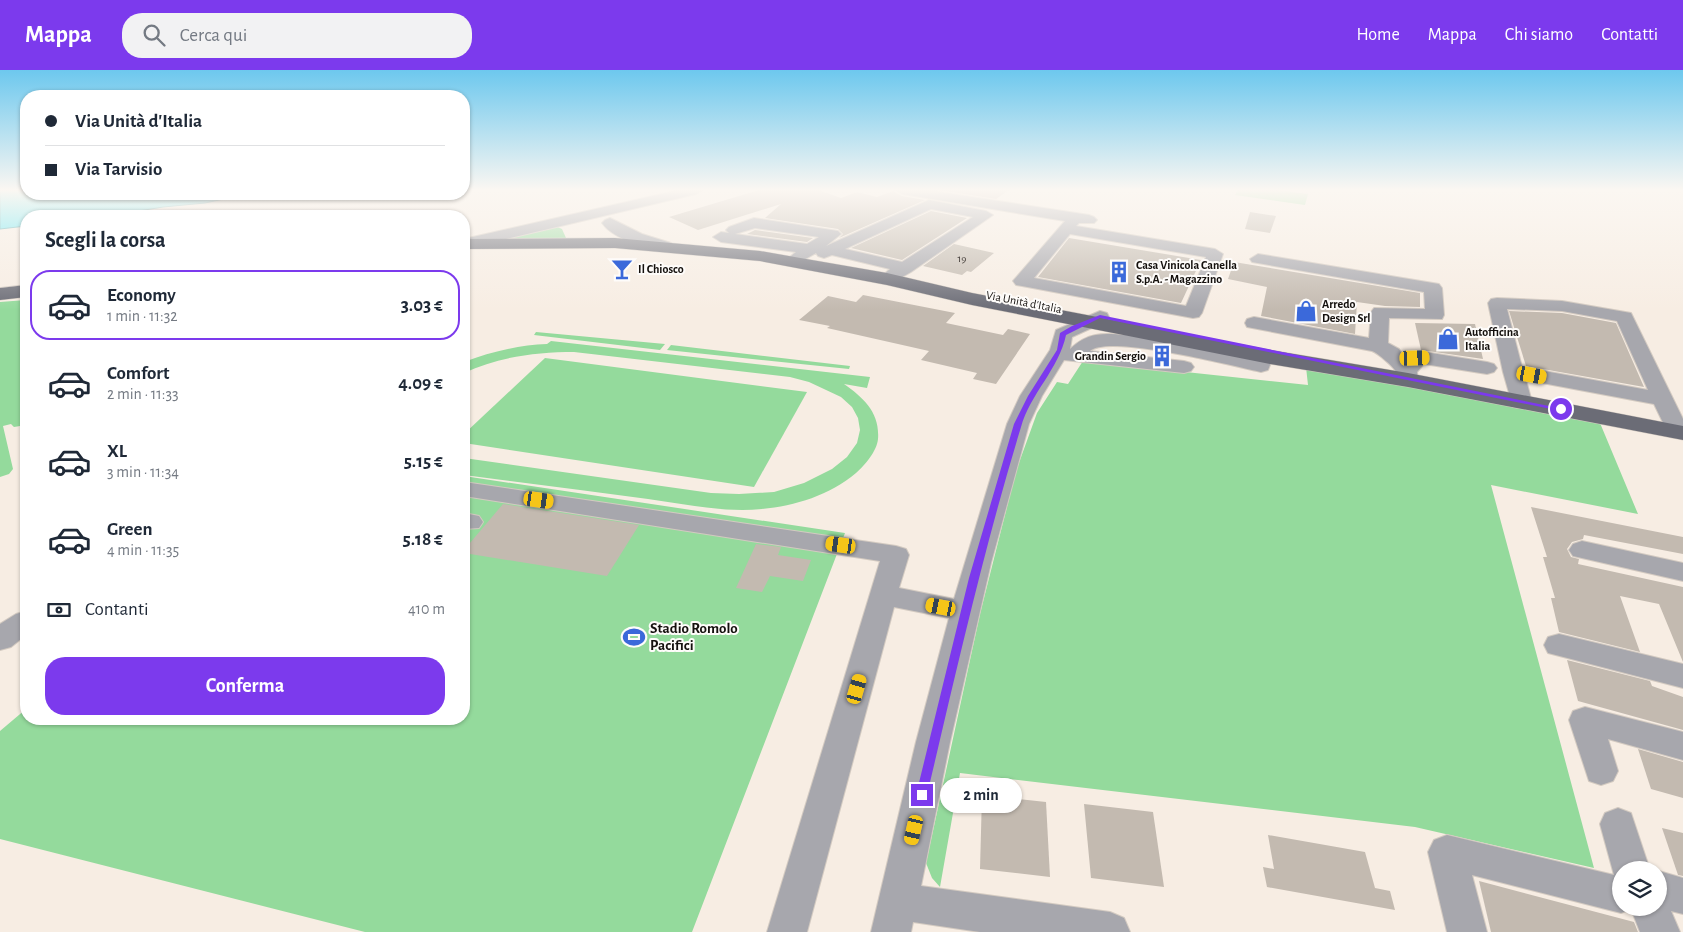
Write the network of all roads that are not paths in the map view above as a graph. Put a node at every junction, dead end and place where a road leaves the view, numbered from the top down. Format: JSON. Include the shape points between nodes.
{"nodes":[{"id":1,"x":524,"y":230,"type":"edge"},
{"id":2,"x":575,"y":230,"type":"edge"},
{"id":3,"x":606,"y":230,"type":"edge"},
{"id":4,"x":619,"y":230,"type":"edge"},
{"id":5,"x":736,"y":230,"type":"edge"},
{"id":6,"x":806,"y":230,"type":"edge"},
{"id":7,"x":872,"y":230,"type":"edge"},
{"id":8,"x":964,"y":230,"type":"edge"},
{"id":9,"x":969,"y":230,"type":"edge"},
{"id":10,"x":1065,"y":230,"type":"edge"},
{"id":11,"x":1105,"y":230,"type":"edge"},
{"id":12,"x":1138,"y":230,"type":"edge"},
{"id":13,"x":1182,"y":235,"type":"dead end"},
{"id":14,"x":470,"y":243,"type":"edge"},
{"id":15,"x":584,"y":243,"type":"junction"},
{"id":16,"x":470,"y":244,"type":"edge"},
{"id":17,"x":664,"y":246,"type":"junction"},
{"id":18,"x":830,"y":250,"type":"junction"},
{"id":19,"x":802,"y":259,"type":"junction"},
{"id":20,"x":1258,"y":259,"type":"dead end"},
{"id":21,"x":898,"y":277,"type":"junction"},
{"id":22,"x":20,"y":292,"type":"edge"},
{"id":23,"x":0,"y":294,"type":"edge"},
{"id":24,"x":972,"y":299,"type":"junction"},
{"id":25,"x":1090,"y":321,"type":"junction"},
{"id":26,"x":1254,"y":323,"type":"dead end"},
{"id":27,"x":1378,"y":346,"type":"junction"},
{"id":28,"x":1064,"y":348,"type":"junction"},
{"id":29,"x":1264,"y":355,"type":"junction"},
{"id":30,"x":1487,"y":368,"type":"dead end"},
{"id":31,"x":1513,"y":372,"type":"junction"},
{"id":32,"x":1407,"y":375,"type":"junction"},
{"id":33,"x":1663,"y":399,"type":"junction"},
{"id":34,"x":1522,"y":402,"type":"junction"},
{"id":35,"x":1681,"y":433,"type":"edge"},
{"id":36,"x":470,"y":490,"type":"edge"},
{"id":37,"x":1582,"y":550,"type":"dead end"},
{"id":38,"x":1683,"y":572,"type":"edge"},
{"id":39,"x":883,"y":595,"type":"junction"},
{"id":40,"x":965,"y":611,"type":"junction"},
{"id":41,"x":20,"y":625,"type":"edge"},
{"id":42,"x":0,"y":639,"type":"edge"},
{"id":43,"x":1559,"y":645,"type":"dead end"},
{"id":44,"x":1683,"y":676,"type":"edge"},
{"id":45,"x":1683,"y":746,"type":"edge"},
{"id":46,"x":1601,"y":771,"type":"dead end"},
{"id":47,"x":1618,"y":824,"type":"dead end"},
{"id":48,"x":1628,"y":861,"type":"edge"},
{"id":49,"x":1667,"y":891,"type":"edge"},
{"id":50,"x":1612,"y":893,"type":"edge"},
{"id":51,"x":1683,"y":896,"type":"edge"},
{"id":52,"x":1667,"y":906,"type":"edge"},
{"id":53,"x":1683,"y":911,"type":"edge"},
{"id":54,"x":1653,"y":916,"type":"edge"},
{"id":55,"x":894,"y":917,"type":"edge"},
{"id":56,"x":787,"y":932,"type":"edge"},
{"id":57,"x":1110,"y":932,"type":"edge"},
{"id":58,"x":1467,"y":932,"type":"edge"},
{"id":59,"x":1660,"y":932,"type":"edge"}],
"edges":[{"from":1,"to":14,"type":"street"},
{"from":2,"to":15,"type":"street","via":[[577,238]]},
{"from":3,"to":15,"type":"street"},
{"from":4,"to":17,"type":"street"},
{"from":5,"to":19,"type":"street","via":[[726,234],[802,248]]},
{"from":6,"to":19,"type":"street","via":[[833,234]]},
{"from":7,"to":18,"type":"street"},
{"from":8,"to":21,"type":"street"},
{"from":9,"to":21,"type":"street"},
{"from":10,"to":11,"type":"street","via":[[1022,282],[1193,313],[1215,254]]},
{"from":12,"to":13,"type":"street"},
{"from":15,"to":16,"type":"main road","name":"Via Unità d'Italia"},
{"from":15,"to":17,"type":"main road","name":"Via Unità d'Italia"},
{"from":17,"to":19,"type":"main road","name":"Via Unità d'Italia"},
{"from":18,"to":19,"type":"street"},
{"from":18,"to":21,"type":"street"},
{"from":19,"to":21,"type":"main road","name":"Via Unità d'Italia"},
{"from":20,"to":27,"type":"street","via":[[1433,288],[1435,315],[1380,312]]},
{"from":21,"to":24,"type":"main road","name":"Via Unità d'Italia"},
{"from":21,"to":25,"type":"main road","name":"Via Unità d'Italia"},
{"from":22,"to":23,"type":"main road"},
{"from":24,"to":25,"type":"main road","name":"Via Unità d'Italia"},
{"from":24,"to":28,"type":"street","via":[[1036,315],[1054,324]]},
{"from":25,"to":28,"type":"street"},
{"from":25,"to":29,"type":"main road","name":"Via Unità d'Italia"},
{"from":25,"to":32,"type":"main road","name":"Via Unità d'Italia"},
{"from":26,"to":27,"type":"street"},
{"from":27,"to":32,"type":"street","via":[[1392,353]]},
{"from":28,"to":29,"type":"street","via":[[1207,370],[1229,360],[1261,366]]},
{"from":28,"to":40,"type":"street","via":[[1031,396],[1018,424]]},
{"from":29,"to":32,"type":"main road","name":"Via Unità d'Italia"},
{"from":30,"to":32,"type":"street","via":[[1415,358]]},
{"from":31,"to":33,"type":"street"},
{"from":31,"to":33,"type":"street","via":[[1497,303],[1562,306],[1624,317]]},
{"from":31,"to":34,"type":"street"},
{"from":32,"to":34,"type":"main road","name":"Via Unità d'Italia"},
{"from":33,"to":35,"type":"street"},
{"from":34,"to":35,"type":"main road","name":"Via Unità d'Italia"},
{"from":36,"to":39,"type":"street","via":[[896,555]]},
{"from":37,"to":38,"type":"street"},
{"from":39,"to":40,"type":"street"},
{"from":39,"to":56,"type":"street"},
{"from":40,"to":55,"type":"street"},
{"from":41,"to":42,"type":"street"},
{"from":43,"to":44,"type":"street"},
{"from":45,"to":46,"type":"street","via":[[1585,720]]},
{"from":47,"to":48,"type":"street"},
{"from":49,"to":51,"type":"street"},
{"from":50,"to":58,"type":"street","via":[[1447,852]]},
{"from":52,"to":53,"type":"street"},
{"from":54,"to":59,"type":"street"},
{"from":55,"to":57,"type":"street"}]}
